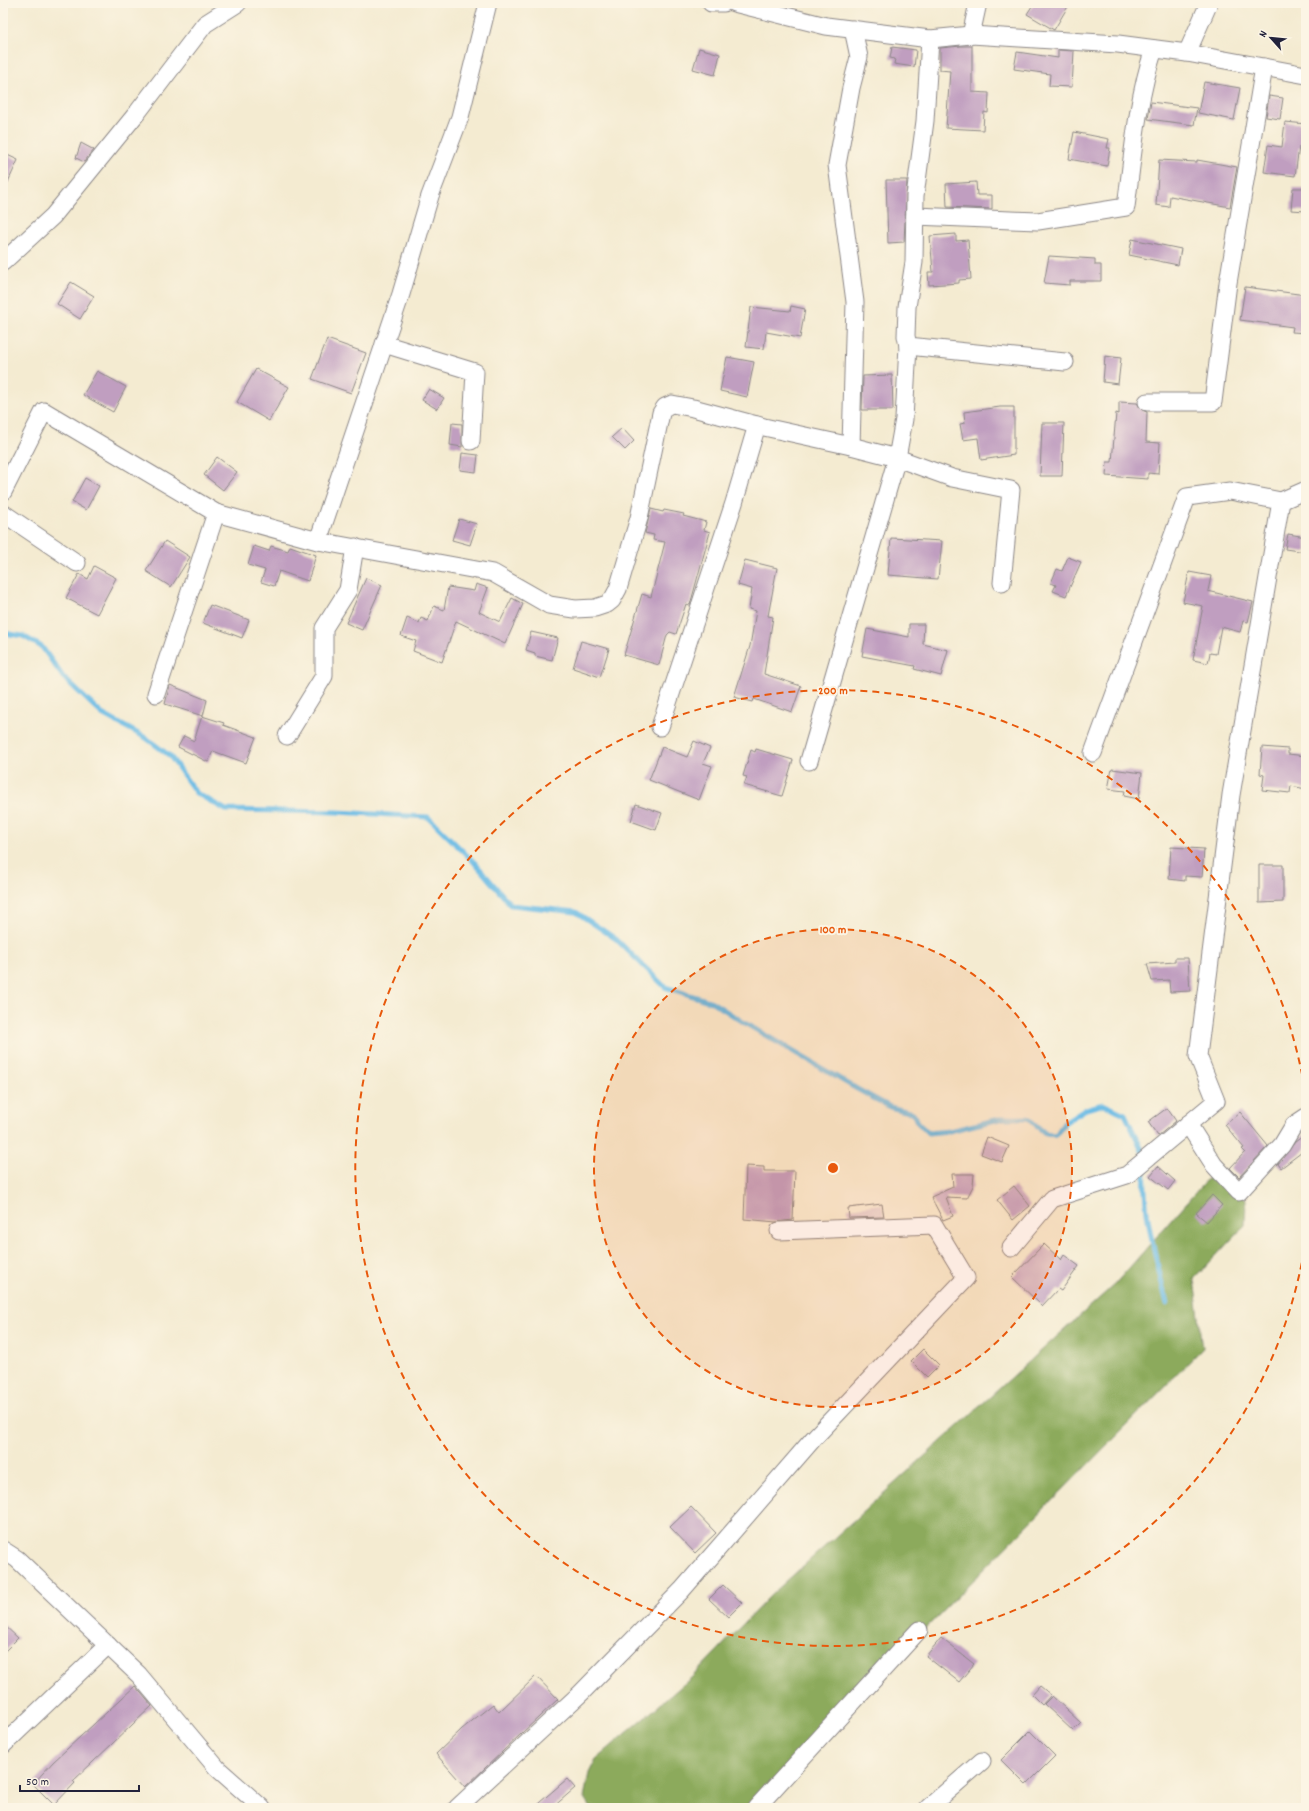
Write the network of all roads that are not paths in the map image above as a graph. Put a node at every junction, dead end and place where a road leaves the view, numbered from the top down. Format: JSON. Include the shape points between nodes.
{"nodes":[{"id":1,"x":238,"y":3,"type":"edge"},
{"id":2,"x":488,"y":3,"type":"edge"},
{"id":3,"x":711,"y":3,"type":"edge"},
{"id":4,"x":724,"y":3,"type":"edge"},
{"id":5,"x":734,"y":3,"type":"edge"},
{"id":6,"x":978,"y":3,"type":"edge"},
{"id":7,"x":1209,"y":3,"type":"edge"},
{"id":8,"x":853,"y":29,"type":"junction"},
{"id":9,"x":971,"y":35,"type":"junction"},
{"id":10,"x":930,"y":39,"type":"junction"},
{"id":11,"x":1154,"y":49,"type":"junction"},
{"id":12,"x":1187,"y":52,"type":"junction"},
{"id":13,"x":1264,"y":67,"type":"junction"},
{"id":14,"x":1306,"y":74,"type":"edge"},
{"id":15,"x":915,"y":216,"type":"junction"},
{"id":16,"x":3,"y":262,"type":"edge"},
{"id":17,"x":384,"y":344,"type":"junction"},
{"id":18,"x":908,"y":346,"type":"junction"},
{"id":19,"x":1065,"y":362,"type":"dead end"},
{"id":20,"x":1147,"y":402,"type":"dead end"},
{"id":21,"x":757,"y":425,"type":"junction"},
{"id":22,"x":471,"y":441,"type":"dead end"},
{"id":23,"x":851,"y":446,"type":"junction"},
{"id":24,"x":897,"y":458,"type":"junction"},
{"id":25,"x":1306,"y":490,"type":"edge"},
{"id":26,"x":3,"y":492,"type":"edge"},
{"id":27,"x":1282,"y":501,"type":"junction"},
{"id":28,"x":216,"y":512,"type":"junction"},
{"id":29,"x":3,"y":513,"type":"edge"},
{"id":30,"x":318,"y":541,"type":"junction"},
{"id":31,"x":355,"y":548,"type":"junction"},
{"id":32,"x":77,"y":563,"type":"dead end"},
{"id":33,"x":1002,"y":583,"type":"dead end"},
{"id":34,"x":156,"y":694,"type":"dead end"},
{"id":35,"x":660,"y":727,"type":"dead end"},
{"id":36,"x":286,"y":736,"type":"dead end"},
{"id":37,"x":1093,"y":753,"type":"dead end"},
{"id":38,"x":809,"y":761,"type":"dead end"},
{"id":39,"x":1306,"y":1117,"type":"edge"},
{"id":40,"x":1188,"y":1124,"type":"junction"},
{"id":41,"x":779,"y":1231,"type":"dead end"},
{"id":42,"x":1011,"y":1248,"type":"dead end"},
{"id":43,"x":3,"y":1550,"type":"edge"},
{"id":44,"x":919,"y":1630,"type":"dead end"},
{"id":45,"x":108,"y":1645,"type":"junction"},
{"id":46,"x":3,"y":1745,"type":"edge"},
{"id":47,"x":982,"y":1761,"type":"dead end"},
{"id":48,"x":262,"y":1808,"type":"edge"},
{"id":49,"x":457,"y":1808,"type":"edge"},
{"id":50,"x":756,"y":1808,"type":"edge"},
{"id":51,"x":928,"y":1808,"type":"edge"}],
"edges":[{"from":1,"to":16,"type":"street","via":[[205,24],[53,216]]},
{"from":2,"to":17,"type":"street","via":[[460,117],[430,196]]},
{"from":3,"to":4,"type":"street"},
{"from":5,"to":8,"type":"street","via":[[826,26]]},
{"from":6,"to":9,"type":"street"},
{"from":7,"to":12,"type":"street"},
{"from":8,"to":10,"type":"street"},
{"from":8,"to":23,"type":"street","via":[[859,58],[836,165],[855,302]]},
{"from":9,"to":10,"type":"street"},
{"from":9,"to":11,"type":"street","via":[[1103,43]]},
{"from":10,"to":15,"type":"street"},
{"from":11,"to":12,"type":"street"},
{"from":11,"to":15,"type":"street","via":[[1148,66],[1136,127],[1126,207],[1038,221]]},
{"from":12,"to":13,"type":"street"},
{"from":13,"to":14,"type":"street"},
{"from":13,"to":20,"type":"street","via":[[1228,283],[1213,402]]},
{"from":15,"to":18,"type":"street","via":[[914,262],[907,307]]},
{"from":17,"to":22,"type":"street","via":[[475,372]]},
{"from":17,"to":30,"type":"street"},
{"from":18,"to":19,"type":"street"},
{"from":18,"to":24,"type":"street","via":[[904,419]]},
{"from":21,"to":23,"type":"street"},
{"from":21,"to":31,"type":"street","via":[[693,408],[672,404],[665,407],[661,413],[639,518],[618,588],[612,600],[595,608],[575,609],[550,605],[493,573]]},
{"from":21,"to":35,"type":"street"},
{"from":23,"to":24,"type":"street"},
{"from":24,"to":33,"type":"street","via":[[952,478],[1011,490]]},
{"from":24,"to":38,"type":"street"},
{"from":25,"to":27,"type":"street"},
{"from":26,"to":28,"type":"street","via":[[44,411]]},
{"from":27,"to":37,"type":"street","via":[[1230,491],[1187,497]]},
{"from":27,"to":40,"type":"street","via":[[1231,795],[1198,1056],[1216,1102]]},
{"from":28,"to":30,"type":"street"},
{"from":28,"to":34,"type":"street"},
{"from":29,"to":32,"type":"street"},
{"from":30,"to":31,"type":"street"},
{"from":31,"to":36,"type":"street","via":[[348,590],[324,628],[324,676]]},
{"from":39,"to":40,"type":"street","via":[[1294,1125],[1282,1145],[1239,1192],[1214,1164]]},
{"from":40,"to":42,"type":"street","via":[[1127,1175],[1052,1199]]},
{"from":41,"to":49,"type":"street","via":[[934,1225],[966,1278],[814,1438],[682,1590],[581,1693]]},
{"from":43,"to":45,"type":"street","via":[[17,1559]]},
{"from":44,"to":50,"type":"street"},
{"from":45,"to":46,"type":"street"},
{"from":45,"to":48,"type":"street","via":[[139,1675],[217,1768]]},
{"from":47,"to":51,"type":"street"}]}
